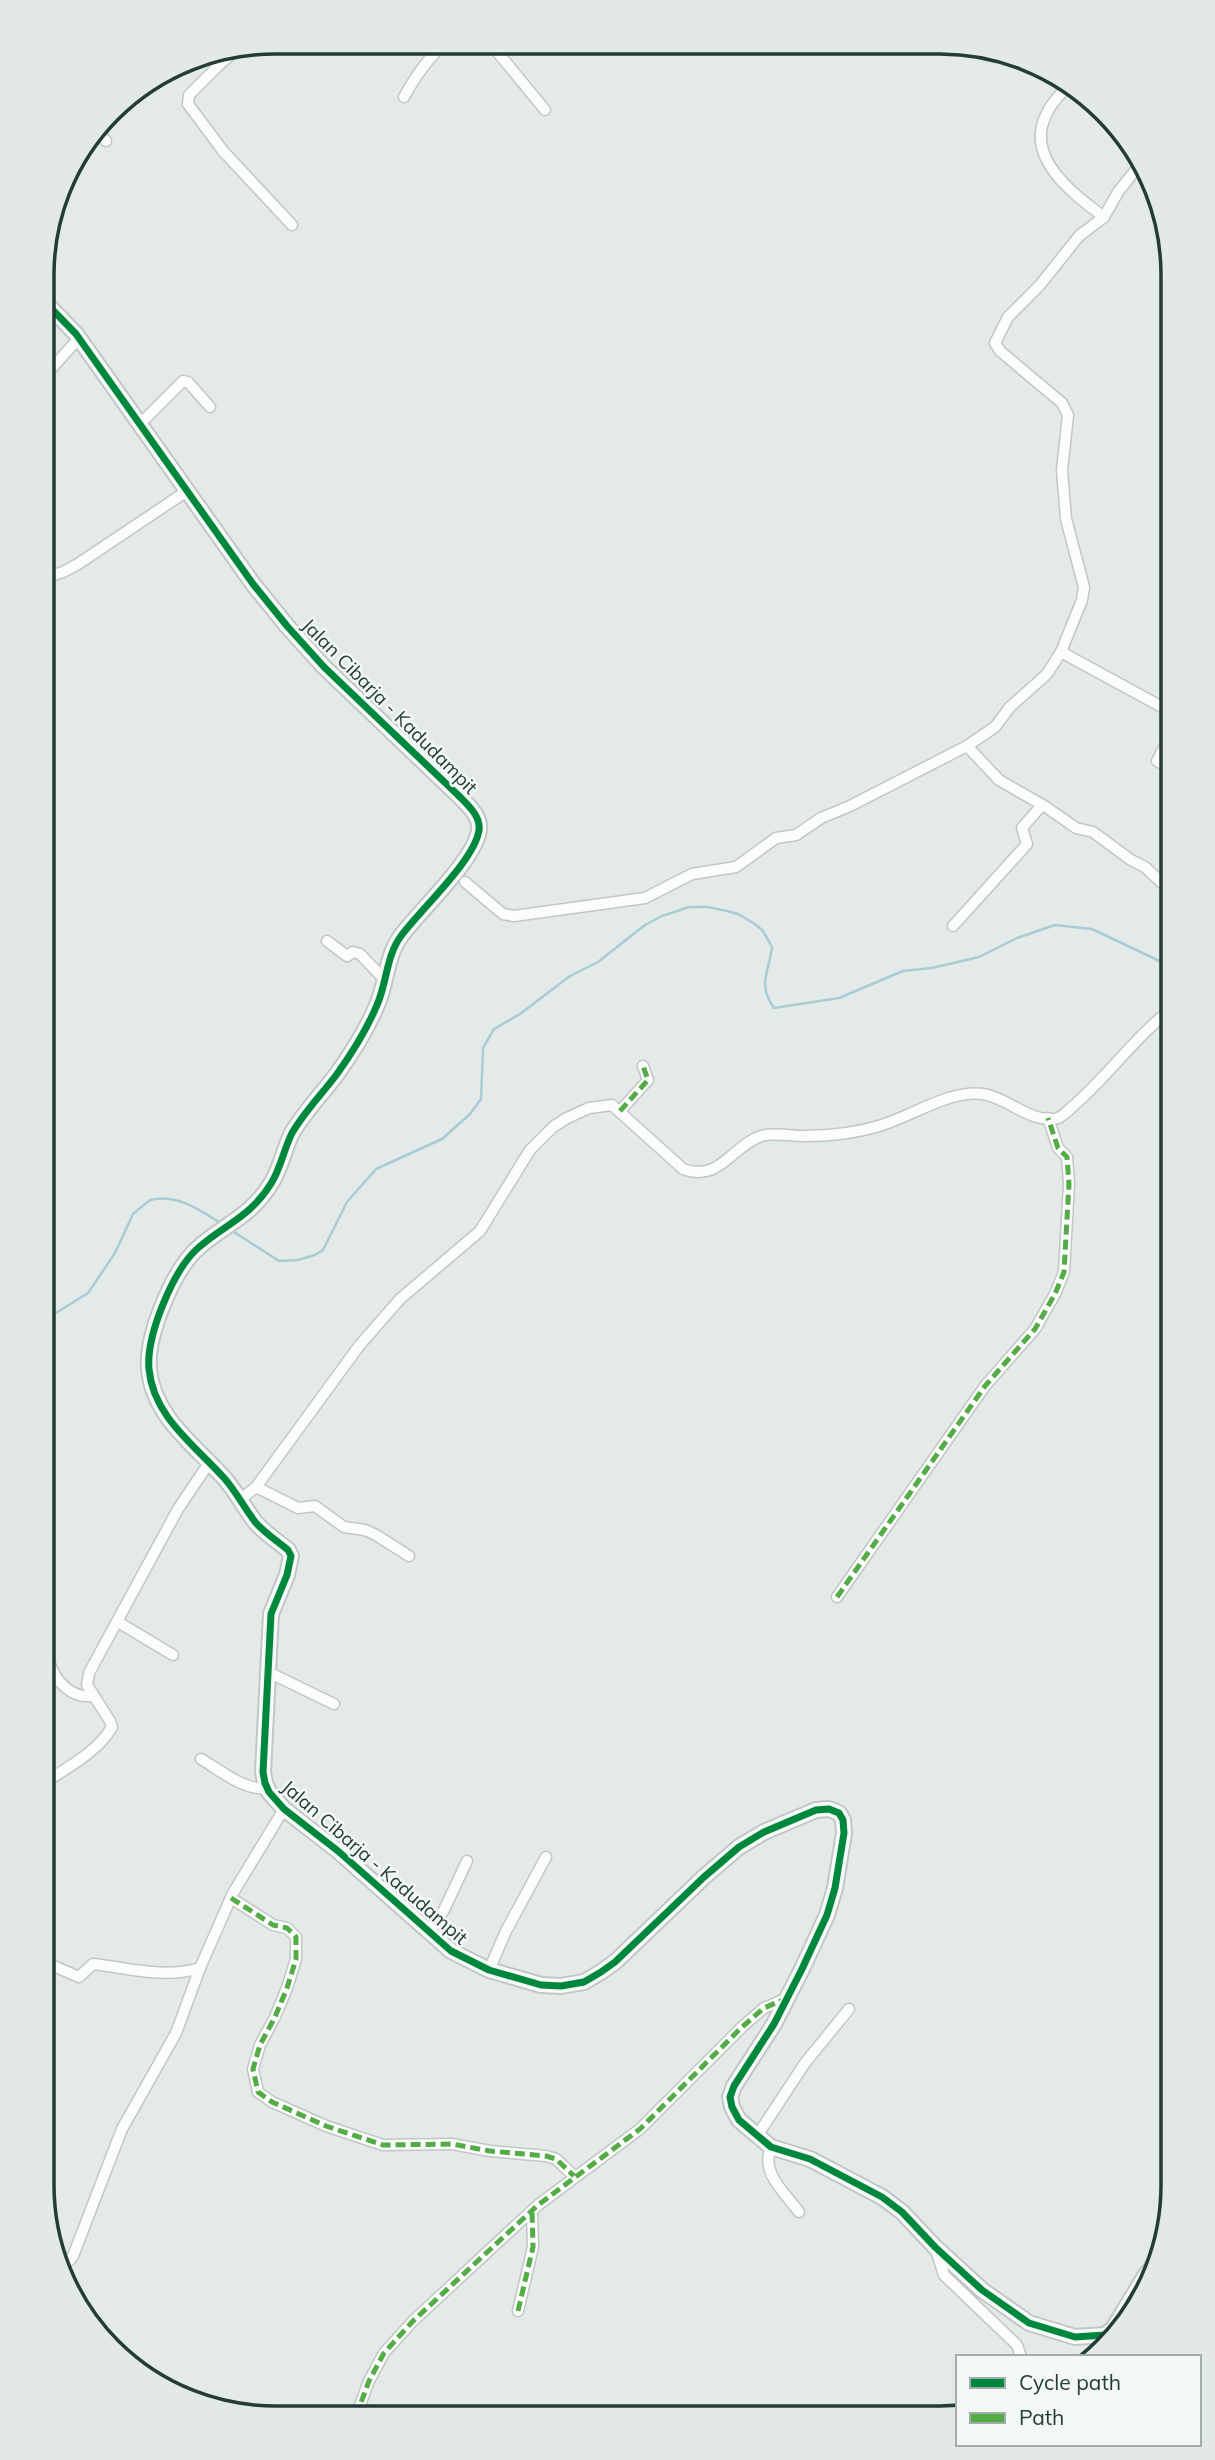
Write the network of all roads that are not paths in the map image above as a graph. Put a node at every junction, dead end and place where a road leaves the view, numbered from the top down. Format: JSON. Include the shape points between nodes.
{"nodes":[{"id":1,"x":432,"y":55,"type":"edge"},
{"id":2,"x":500,"y":55,"type":"edge"},
{"id":3,"x":223,"y":61,"type":"edge"},
{"id":4,"x":220,"y":64,"type":"joint"},
{"id":5,"x":1063,"y":92,"type":"edge"},
{"id":6,"x":404,"y":97,"type":"dead end"},
{"id":7,"x":545,"y":110,"type":"dead end"},
{"id":8,"x":103,"y":138,"type":"edge"},
{"id":9,"x":106,"y":141,"type":"dead end"},
{"id":10,"x":1134,"y":172,"type":"edge"},
{"id":11,"x":1104,"y":217,"type":"junction"},
{"id":12,"x":292,"y":225,"type":"dead end"},
{"id":13,"x":55,"y":311,"type":"edge"},
{"id":14,"x":58,"y":314,"type":"junction"},
{"id":15,"x":55,"y":318,"type":"edge"},
{"id":16,"x":79,"y":338,"type":"junction"},
{"id":17,"x":55,"y":365,"type":"edge"},
{"id":18,"x":210,"y":407,"type":"dead end"},
{"id":19,"x":141,"y":424,"type":"junction"},
{"id":20,"x":187,"y":491,"type":"junction"},
{"id":21,"x":55,"y":575,"type":"edge"},
{"id":22,"x":1061,"y":652,"type":"junction"},
{"id":23,"x":1161,"y":706,"type":"edge"},
{"id":24,"x":967,"y":746,"type":"junction"},
{"id":25,"x":1042,"y":805,"type":"junction"},
{"id":26,"x":465,"y":882,"type":"dead end"},
{"id":27,"x":1161,"y":882,"type":"edge"},
{"id":28,"x":953,"y":926,"type":"dead end"},
{"id":29,"x":327,"y":941,"type":"dead end"},
{"id":30,"x":384,"y":979,"type":"junction"},
{"id":31,"x":1161,"y":1019,"type":"edge"},
{"id":32,"x":643,"y":1066,"type":"dead end"},
{"id":33,"x":620,"y":1111,"type":"junction"},
{"id":34,"x":1048,"y":1118,"type":"junction"},
{"id":35,"x":209,"y":1463,"type":"junction"},
{"id":36,"x":256,"y":1487,"type":"junction"},
{"id":37,"x":240,"y":1499,"type":"junction"},
{"id":38,"x":409,"y":1556,"type":"dead end"},
{"id":39,"x":837,"y":1597,"type":"dead end"},
{"id":40,"x":118,"y":1622,"type":"junction"},
{"id":41,"x":173,"y":1655,"type":"dead end"},
{"id":42,"x":54,"y":1672,"type":"edge"},
{"id":43,"x":268,"y":1672,"type":"junction"},
{"id":44,"x":94,"y":1696,"type":"junction"},
{"id":45,"x":334,"y":1703,"type":"dead end"},
{"id":46,"x":201,"y":1759,"type":"dead end"},
{"id":47,"x":54,"y":1776,"type":"edge"},
{"id":48,"x":267,"y":1788,"type":"junction"},
{"id":49,"x":284,"y":1809,"type":"junction"},
{"id":50,"x":546,"y":1857,"type":"dead end"},
{"id":51,"x":467,"y":1861,"type":"dead end"},
{"id":52,"x":231,"y":1898,"type":"junction"},
{"id":53,"x":430,"y":1931,"type":"junction"},
{"id":54,"x":54,"y":1966,"type":"edge"},
{"id":55,"x":200,"y":1968,"type":"junction"},
{"id":56,"x":489,"y":1970,"type":"junction"},
{"id":57,"x":785,"y":1999,"type":"junction"},
{"id":58,"x":849,"y":2010,"type":"dead end"},
{"id":59,"x":757,"y":2136,"type":"junction"},
{"id":60,"x":771,"y":2147,"type":"junction"},
{"id":61,"x":574,"y":2176,"type":"junction"},
{"id":62,"x":532,"y":2211,"type":"junction"},
{"id":63,"x":799,"y":2212,"type":"dead end"},
{"id":64,"x":935,"y":2247,"type":"junction"},
{"id":65,"x":68,"y":2260,"type":"edge"},
{"id":66,"x":518,"y":2311,"type":"dead end"},
{"id":67,"x":1101,"y":2335,"type":"edge"},
{"id":68,"x":1020,"y":2355,"type":"edge"},
{"id":69,"x":360,"y":2406,"type":"edge"}],
"edges":[{"from":1,"to":6,"type":"street"},
{"from":2,"to":7,"type":"street"},
{"from":3,"to":4,"type":"street"},
{"from":4,"to":12,"type":"street","via":[[189,95],[188,104],[223,151]]},
{"from":5,"to":11,"type":"street","via":[[1043,123],[1044,154],[1075,196]]},
{"from":8,"to":9,"type":"street"},
{"from":10,"to":11,"type":"street"},
{"from":11,"to":22,"type":"street","via":[[1079,236],[1008,317],[995,343],[1062,403],[1068,415],[1062,470],[1066,519],[1084,587]]},
{"from":13,"to":14,"type":"street","name":"Jalan Cibarja - Kadudampit"},
{"from":14,"to":15,"type":"street"},
{"from":14,"to":16,"type":"street","name":"Jalan Cibarja - Kadudampit"},
{"from":16,"to":17,"type":"street"},
{"from":16,"to":19,"type":"street","name":"Jalan Cibarja - Kadudampit"},
{"from":18,"to":19,"type":"street","via":[[183,381]]},
{"from":19,"to":20,"type":"street","name":"Jalan Cibarja - Kadudampit"},
{"from":20,"to":21,"type":"street"},
{"from":20,"to":30,"type":"street","name":"Jalan Cibarja - Kadudampit","via":[[287,626],[458,794],[479,823],[473,848],[463,863],[394,947]]},
{"from":22,"to":23,"type":"street"},
{"from":22,"to":24,"type":"street","via":[[1047,674],[995,727]]},
{"from":24,"to":25,"type":"street","via":[[999,780]]},
{"from":24,"to":26,"type":"street","via":[[821,818],[796,835],[776,838],[736,867],[692,874],[645,898],[514,916],[503,914]]},
{"from":25,"to":27,"type":"street","via":[[1076,828],[1093,832]]},
{"from":25,"to":28,"type":"street","via":[[1022,828],[1027,844]]},
{"from":29,"to":30,"type":"street","via":[[347,956],[360,954]]},
{"from":30,"to":35,"type":"street","name":"Jalan Cibarja - Kadudampit","via":[[378,1004],[355,1046],[292,1134],[273,1182],[244,1216],[187,1259],[158,1319],[148,1365],[156,1398]]},
{"from":31,"to":34,"type":"street","via":[[1083,1099],[1062,1117]]},
{"from":32,"to":33,"type":"street","via":[[648,1080]]},
{"from":33,"to":34,"type":"street","via":[[682,1169],[693,1173],[716,1167],[761,1136],[855,1132],[962,1096],[983,1094]]},
{"from":33,"to":36,"type":"street","via":[[607,1104],[589,1108],[553,1127],[530,1150],[480,1231],[400,1298],[359,1346]]},
{"from":34,"to":39,"type":"street","via":[[1058,1148],[1067,1157],[1069,1184],[1064,1272],[1055,1294],[1035,1329],[985,1386]]},
{"from":35,"to":37,"type":"street","name":"Jalan Cibarja - Kadudampit"},
{"from":35,"to":40,"type":"street","via":[[178,1509]]},
{"from":36,"to":37,"type":"street"},
{"from":36,"to":38,"type":"street","via":[[298,1508],[315,1506],[344,1527],[365,1530]]},
{"from":37,"to":43,"type":"street","name":"Jalan Cibarja - Kadudampit","via":[[256,1523],[291,1556],[271,1614]]},
{"from":40,"to":41,"type":"street"},
{"from":40,"to":44,"type":"street","via":[[89,1673],[87,1685]]},
{"from":42,"to":44,"type":"street","via":[[72,1693]]},
{"from":43,"to":45,"type":"street"},
{"from":43,"to":48,"type":"street","name":"Jalan Cibarja - Kadudampit","via":[[263,1772]]},
{"from":44,"to":47,"type":"street","via":[[110,1721],[110,1732]]},
{"from":46,"to":48,"type":"street","via":[[252,1787]]},
{"from":48,"to":49,"type":"street","name":"Jalan Cibarja - Kadudampit"},
{"from":49,"to":52,"type":"street"},
{"from":49,"to":53,"type":"street","name":"Jalan Cibarja - Kadudampit"},
{"from":50,"to":56,"type":"street"},
{"from":51,"to":53,"type":"street"},
{"from":52,"to":55,"type":"street"},
{"from":52,"to":61,"type":"street","via":[[272,1925],[287,1927],[296,1937],[296,1959],[287,1988],[253,2069],[258,2092],[326,2126],[383,2145],[452,2144],[546,2156]]},
{"from":53,"to":56,"type":"street","name":"Jalan Cibarja - Kadudampit","via":[[451,1951]]},
{"from":54,"to":55,"type":"street","via":[[79,1977],[93,1964],[133,1972]]},
{"from":55,"to":65,"type":"street","via":[[176,2032],[122,2129]]},
{"from":56,"to":57,"type":"street","name":"Jalan Cibarja - Kadudampit","via":[[541,1985],[584,1982],[615,1962],[739,1847],[793,1819],[829,1808],[839,1813],[844,1833],[835,1888],[822,1926]]},
{"from":57,"to":59,"type":"street","name":"Jalan Cibarja - Kadudampit","via":[[730,2097],[739,2120]]},
{"from":57,"to":61,"type":"street","via":[[764,2008],[640,2129]]},
{"from":58,"to":59,"type":"street","via":[[805,2063]]},
{"from":59,"to":60,"type":"street","name":"Jalan Cibarja - Kadudampit"},
{"from":60,"to":63,"type":"street","via":[[767,2165]]},
{"from":60,"to":64,"type":"street","name":"Jalan Cibarja - Kadudampit","via":[[810,2159],[883,2197]]},
{"from":61,"to":62,"type":"street"},
{"from":62,"to":66,"type":"street","via":[[533,2247]]},
{"from":62,"to":69,"type":"street","via":[[412,2321],[384,2353]]},
{"from":64,"to":67,"type":"street","name":"Jalan Cibarja - Kadudampit","via":[[982,2290],[1030,2323],[1075,2337]]},
{"from":64,"to":68,"type":"street","via":[[944,2275],[1017,2345]]}]}
